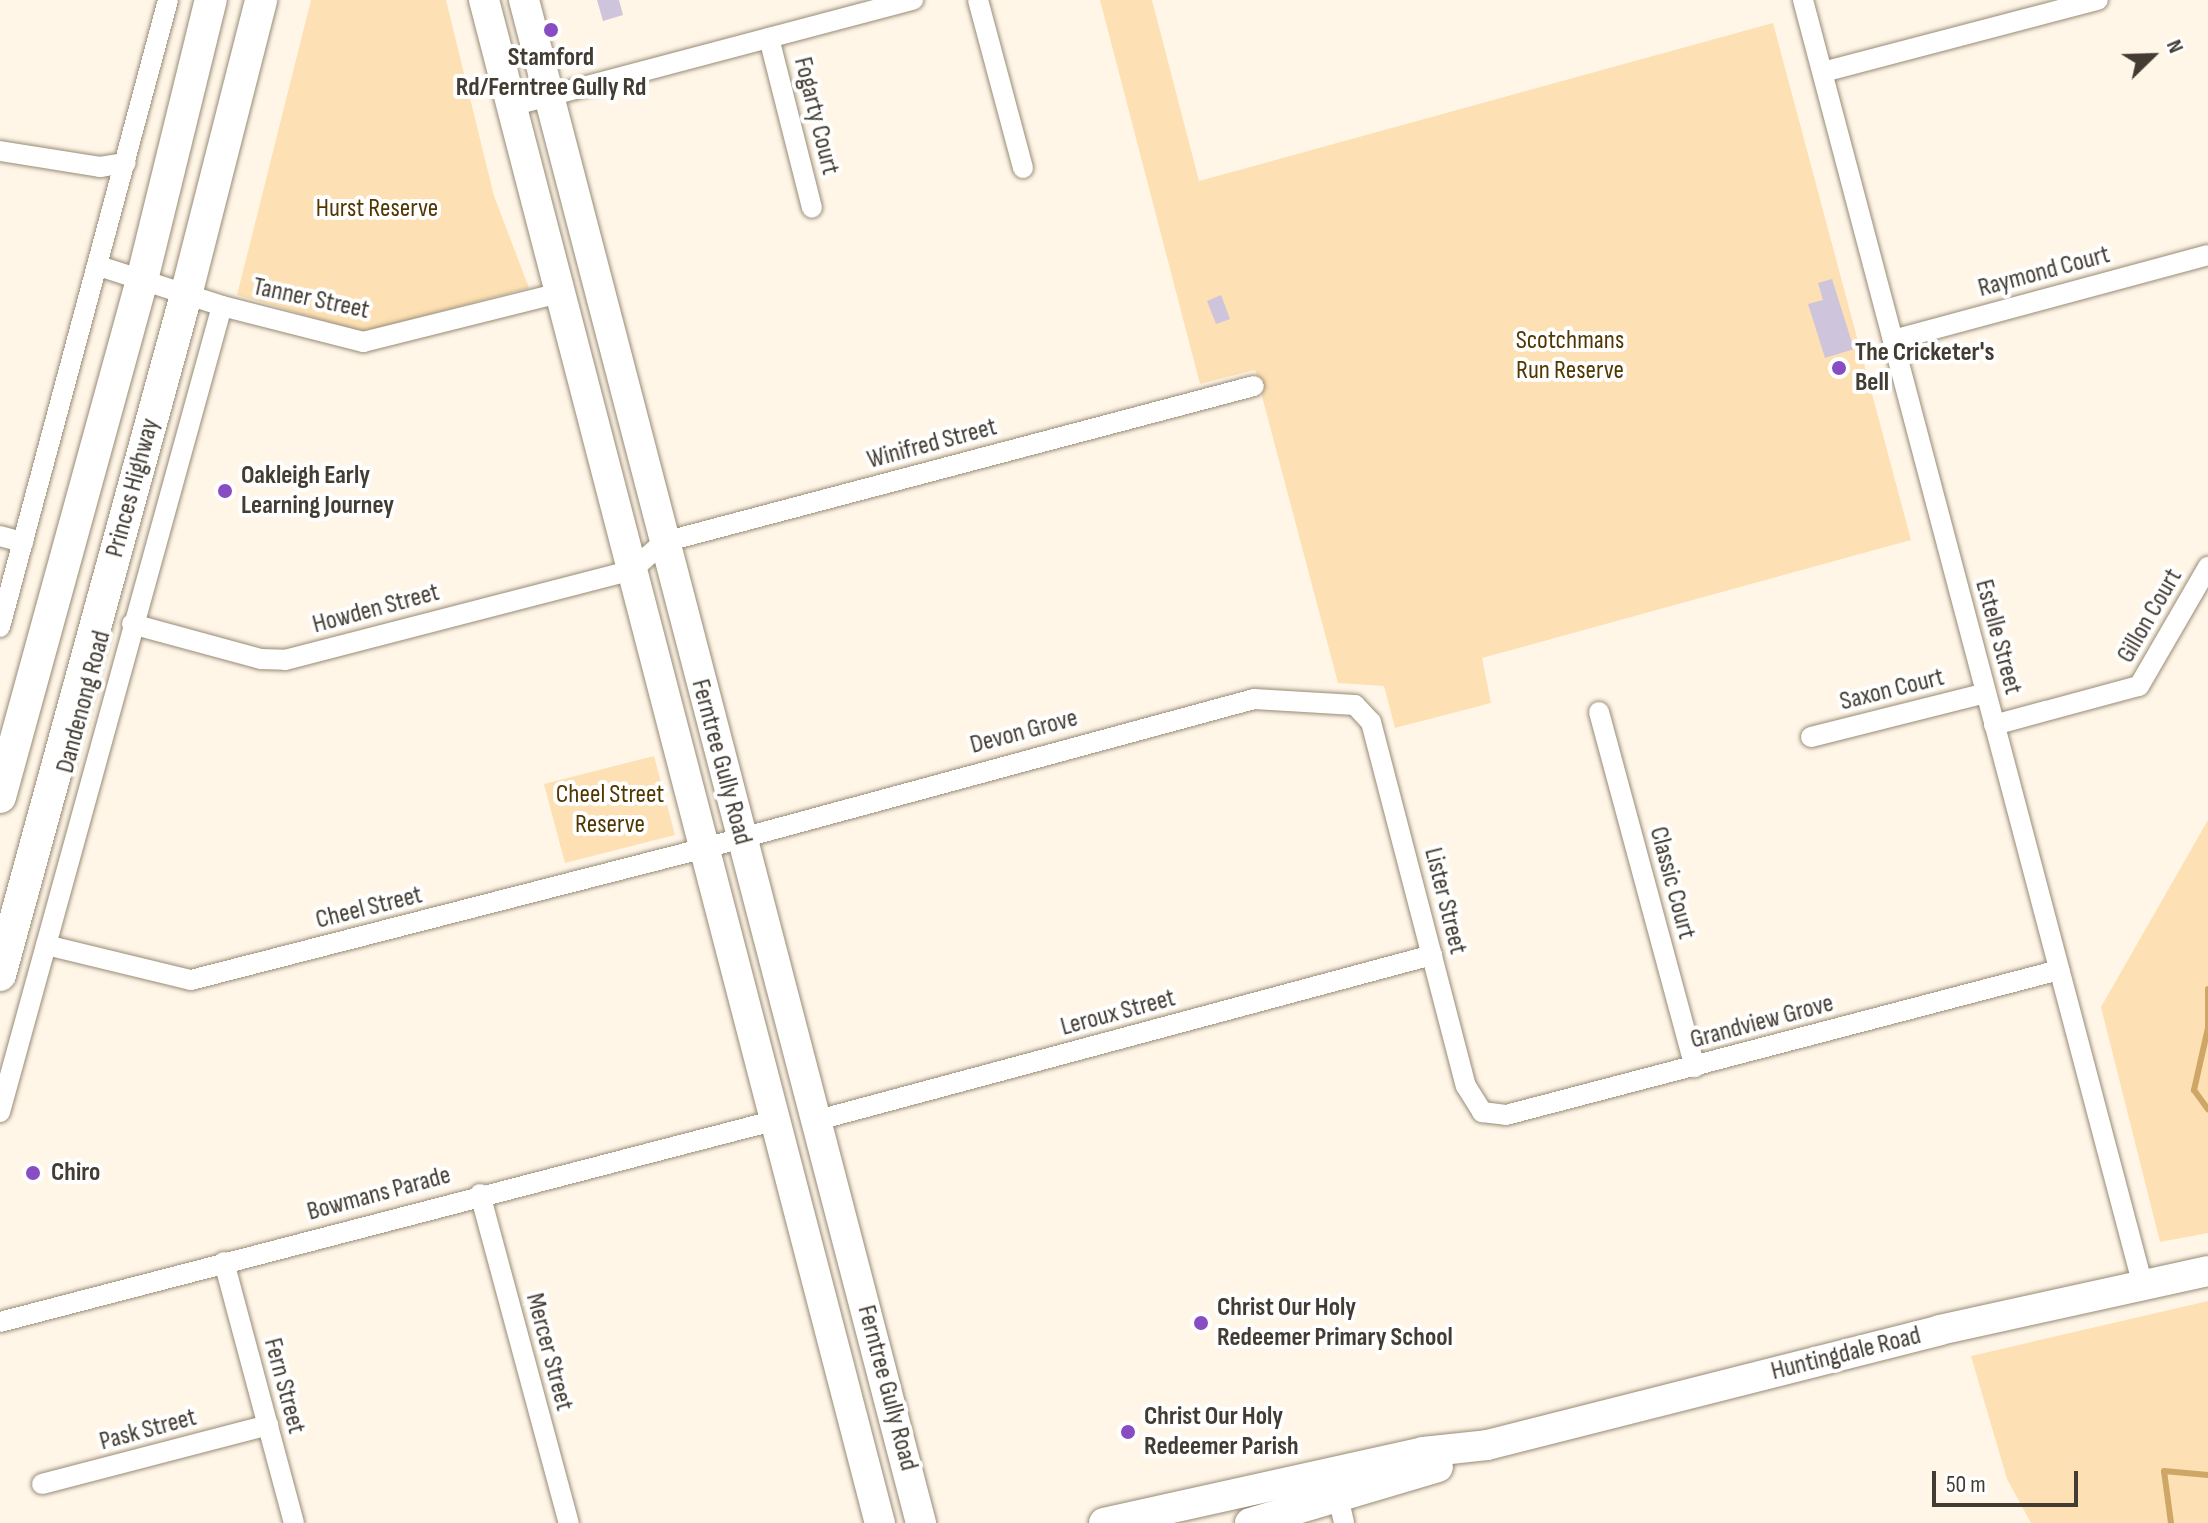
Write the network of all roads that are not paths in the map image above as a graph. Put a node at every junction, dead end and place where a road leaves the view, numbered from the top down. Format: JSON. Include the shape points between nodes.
{"nodes":[{"id":1,"x":168,"y":0,"type":"edge"},
{"id":2,"x":211,"y":0,"type":"edge"},
{"id":3,"x":261,"y":0,"type":"edge"},
{"id":4,"x":484,"y":0,"type":"edge"},
{"id":5,"x":524,"y":0,"type":"edge"},
{"id":6,"x":913,"y":0,"type":"edge"},
{"id":7,"x":978,"y":0,"type":"edge"},
{"id":8,"x":1803,"y":0,"type":"edge"},
{"id":9,"x":2098,"y":0,"type":"edge"},
{"id":10,"x":769,"y":38,"type":"junction"},
{"id":11,"x":1823,"y":72,"type":"junction"},
{"id":12,"x":549,"y":96,"type":"junction"},
{"id":13,"x":511,"y":106,"type":"junction"},
{"id":14,"x":0,"y":151,"type":"edge"},
{"id":15,"x":55,"y":162,"type":"junction"},
{"id":16,"x":126,"y":163,"type":"junction"},
{"id":17,"x":1023,"y":168,"type":"dead end"},
{"id":18,"x":118,"y":193,"type":"junction"},
{"id":19,"x":812,"y":208,"type":"dead end"},
{"id":20,"x":2208,"y":255,"type":"edge"},
{"id":21,"x":99,"y":266,"type":"junction"},
{"id":22,"x":142,"y":280,"type":"junction"},
{"id":23,"x":560,"y":293,"type":"junction"},
{"id":24,"x":186,"y":295,"type":"junction"},
{"id":25,"x":222,"y":306,"type":"junction"},
{"id":26,"x":1893,"y":340,"type":"junction"},
{"id":27,"x":1254,"y":386,"type":"dead end"},
{"id":28,"x":0,"y":536,"type":"edge"},
{"id":29,"x":23,"y":542,"type":"junction"},
{"id":30,"x":664,"y":542,"type":"junction"},
{"id":31,"x":2208,"y":567,"type":"edge"},
{"id":32,"x":632,"y":570,"type":"junction"},
{"id":33,"x":132,"y":624,"type":"junction"},
{"id":34,"x":0,"y":627,"type":"edge"},
{"id":35,"x":1986,"y":693,"type":"junction"},
{"id":36,"x":1360,"y":708,"type":"joint"},
{"id":37,"x":1599,"y":712,"type":"dead end"},
{"id":38,"x":1994,"y":725,"type":"junction"},
{"id":39,"x":1811,"y":737,"type":"dead end"},
{"id":40,"x":0,"y":797,"type":"edge"},
{"id":41,"x":740,"y":836,"type":"junction"},
{"id":42,"x":705,"y":848,"type":"junction"},
{"id":43,"x":46,"y":945,"type":"junction"},
{"id":44,"x":1432,"y":955,"type":"junction"},
{"id":45,"x":2059,"y":970,"type":"junction"},
{"id":46,"x":0,"y":975,"type":"edge"},
{"id":47,"x":1695,"y":1067,"type":"junction"},
{"id":48,"x":1477,"y":1109,"type":"joint"},
{"id":49,"x":0,"y":1112,"type":"edge"},
{"id":50,"x":818,"y":1120,"type":"junction"},
{"id":51,"x":773,"y":1121,"type":"junction"},
{"id":52,"x":480,"y":1194,"type":"junction"},
{"id":53,"x":224,"y":1262,"type":"junction"},
{"id":54,"x":2208,"y":1271,"type":"edge"},
{"id":55,"x":2143,"y":1286,"type":"junction"},
{"id":56,"x":0,"y":1322,"type":"edge"},
{"id":57,"x":268,"y":1425,"type":"junction"},
{"id":58,"x":42,"y":1484,"type":"dead end"},
{"id":59,"x":1338,"y":1497,"type":"edge"},
{"id":60,"x":294,"y":1523,"type":"edge"},
{"id":61,"x":569,"y":1523,"type":"edge"},
{"id":62,"x":880,"y":1523,"type":"edge"},
{"id":63,"x":921,"y":1523,"type":"edge"},
{"id":64,"x":1104,"y":1523,"type":"edge"},
{"id":65,"x":1250,"y":1523,"type":"edge"}],
"edges":[{"from":1,"to":16,"type":"street"},
{"from":2,"to":22,"type":"highway","name":"Princes Highway"},
{"from":3,"to":24,"type":"highway","name":"Princes Highway"},
{"from":4,"to":13,"type":"main road","name":"Ferntree Gully Road"},
{"from":5,"to":12,"type":"main road","name":"Ferntree Gully Road"},
{"from":6,"to":10,"type":"street"},
{"from":7,"to":17,"type":"street"},
{"from":8,"to":11,"type":"street","name":"Estelle Street"},
{"from":9,"to":11,"type":"street"},
{"from":10,"to":12,"type":"street"},
{"from":10,"to":19,"type":"street","name":"Fogarty Court"},
{"from":11,"to":26,"type":"street","name":"Estelle Street"},
{"from":12,"to":13,"type":"street"},
{"from":12,"to":30,"type":"main road","name":"Ferntree Gully Road"},
{"from":13,"to":23,"type":"main road","name":"Ferntree Gully Road"},
{"from":14,"to":15,"type":"street"},
{"from":15,"to":16,"type":"street","via":[[100,167]]},
{"from":15,"to":18,"type":"street","via":[[97,178]]},
{"from":16,"to":18,"type":"street"},
{"from":18,"to":21,"type":"street"},
{"from":20,"to":26,"type":"street","name":"Raymond Court"},
{"from":21,"to":22,"type":"street","name":"Tanner Street"},
{"from":21,"to":29,"type":"street"},
{"from":22,"to":24,"type":"street","name":"Tanner Street"},
{"from":22,"to":40,"type":"highway","name":"Princes Highway"},
{"from":23,"to":25,"type":"street","name":"Tanner Street","via":[[363,342]]},
{"from":23,"to":32,"type":"main road","name":"Ferntree Gully Road"},
{"from":24,"to":25,"type":"street","name":"Tanner Street"},
{"from":24,"to":46,"type":"highway","name":"Princes Highway"},
{"from":25,"to":33,"type":"street","name":"Dandenong Road"},
{"from":26,"to":35,"type":"street","name":"Estelle Street"},
{"from":27,"to":30,"type":"street","name":"Winifred Street"},
{"from":28,"to":29,"type":"street"},
{"from":29,"to":34,"type":"street"},
{"from":30,"to":32,"type":"street","name":"Winifred Street"},
{"from":30,"to":41,"type":"main road","name":"Ferntree Gully Road"},
{"from":31,"to":38,"type":"street","name":"Gillon Court","via":[[2139,686]]},
{"from":32,"to":33,"type":"street","name":"Howden Street","via":[[285,660],[261,659]]},
{"from":32,"to":42,"type":"main road","name":"Ferntree Gully Road"},
{"from":33,"to":43,"type":"street","name":"Dandenong Road"},
{"from":35,"to":38,"type":"street","name":"Estelle Street"},
{"from":35,"to":39,"type":"street","name":"Saxon Court"},
{"from":36,"to":41,"type":"street","name":"Devon Grove","via":[[1240,701]]},
{"from":36,"to":44,"type":"street","name":"Lister Street","via":[[1376,736]]},
{"from":37,"to":47,"type":"street","name":"Classic Court"},
{"from":38,"to":45,"type":"street","name":"Estelle Street"},
{"from":41,"to":42,"type":"street","name":"Devon Grove"},
{"from":41,"to":50,"type":"main road","name":"Ferntree Gully Road"},
{"from":42,"to":43,"type":"street","name":"Cheel Street","via":[[191,980]]},
{"from":42,"to":51,"type":"main road","name":"Ferntree Gully Road"},
{"from":43,"to":49,"type":"street","name":"Dandenong Road"},
{"from":44,"to":48,"type":"street","name":"Lister Street"},
{"from":44,"to":50,"type":"street","name":"Leroux Street"},
{"from":45,"to":47,"type":"street","name":"Grandview Grove"},
{"from":45,"to":55,"type":"street","name":"Estelle Street"},
{"from":47,"to":48,"type":"street","name":"Grandview Grove","via":[[1506,1115]]},
{"from":50,"to":63,"type":"main road","name":"Ferntree Gully Road"},
{"from":51,"to":52,"type":"street","name":"Bowmans Parade"},
{"from":51,"to":62,"type":"main road","name":"Ferntree Gully Road"},
{"from":52,"to":53,"type":"street","name":"Bowmans Parade"},
{"from":52,"to":61,"type":"street","name":"Mercer Street"},
{"from":53,"to":56,"type":"street","name":"Bowmans Parade"},
{"from":53,"to":57,"type":"street","name":"Fern Street"},
{"from":54,"to":55,"type":"main road","name":"Huntingdale Road"},
{"from":55,"to":59,"type":"main road","name":"Huntingdale Road","via":[[1940,1330],[1487,1445],[1446,1465]]},
{"from":57,"to":58,"type":"street","name":"Pask Street"},
{"from":57,"to":60,"type":"street","name":"Fern Street"},
{"from":59,"to":64,"type":"main road","name":"Huntingdale Road"},
{"from":59,"to":65,"type":"main road","name":"Huntingdale Road"}]}
